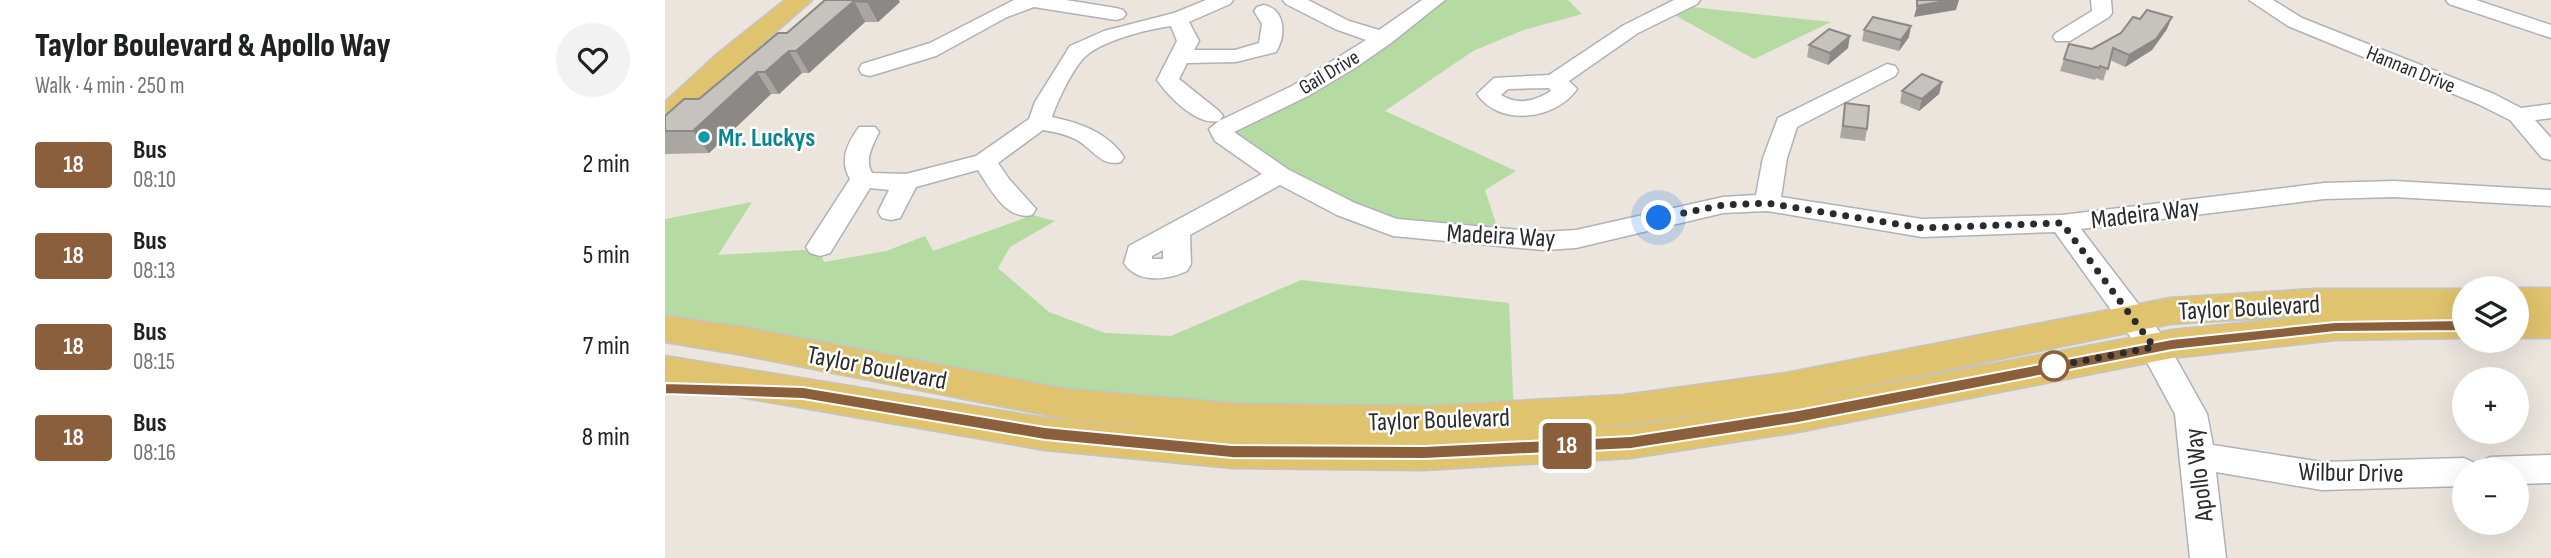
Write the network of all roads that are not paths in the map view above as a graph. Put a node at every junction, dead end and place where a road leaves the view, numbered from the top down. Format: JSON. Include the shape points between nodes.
{"nodes":[{"id":1,"x":776,"y":0,"type":"edge"},
{"id":2,"x":800,"y":0,"type":"edge"},
{"id":3,"x":1223,"y":0,"type":"edge"},
{"id":4,"x":1293,"y":0,"type":"edge"},
{"id":5,"x":2101,"y":0,"type":"edge"},
{"id":6,"x":2259,"y":0,"type":"edge"},
{"id":7,"x":2456,"y":0,"type":"edge"},
{"id":8,"x":1035,"y":1,"type":"edge"},
{"id":9,"x":1429,"y":2,"type":"edge"},
{"id":10,"x":1680,"y":2,"type":"edge"},
{"id":11,"x":1264,"y":11,"type":"dead end"},
{"id":12,"x":1116,"y":14,"type":"dead end"},
{"id":13,"x":1178,"y":19,"type":"junction"},
{"id":14,"x":2551,"y":32,"type":"edge"},
{"id":15,"x":2063,"y":37,"type":"dead end"},
{"id":16,"x":1384,"y":38,"type":"junction"},
{"id":17,"x":1181,"y":57,"type":"junction"},
{"id":18,"x":870,"y":69,"type":"dead end"},
{"id":19,"x":1887,"y":71,"type":"dead end"},
{"id":20,"x":1554,"y":81,"type":"dead end"},
{"id":21,"x":665,"y":91,"type":"edge"},
{"id":22,"x":2551,"y":111,"type":"edge"},
{"id":23,"x":2518,"y":115,"type":"junction"},
{"id":24,"x":665,"y":118,"type":"edge"},
{"id":25,"x":1039,"y":122,"type":"junction"},
{"id":26,"x":1217,"y":126,"type":"junction"},
{"id":27,"x":867,"y":132,"type":"dead end"},
{"id":28,"x":2551,"y":153,"type":"edge"},
{"id":29,"x":1112,"y":157,"type":"dead end"},
{"id":30,"x":985,"y":162,"type":"junction"},
{"id":31,"x":1280,"y":175,"type":"junction"},
{"id":32,"x":863,"y":179,"type":"junction"},
{"id":33,"x":906,"y":182,"type":"junction"},
{"id":34,"x":2551,"y":198,"type":"edge"},
{"id":35,"x":1767,"y":203,"type":"junction"},
{"id":36,"x":1023,"y":209,"type":"dead end"},
{"id":37,"x":891,"y":212,"type":"dead end"},
{"id":38,"x":2062,"y":223,"type":"junction"},
{"id":39,"x":1177,"y":231,"type":"dead end"},
{"id":40,"x":820,"y":247,"type":"dead end"},
{"id":41,"x":2529,"y":300,"type":"edge"},
{"id":42,"x":2551,"y":300,"type":"edge"},
{"id":43,"x":2452,"y":301,"type":"edge"},
{"id":44,"x":2529,"y":325,"type":"edge"},
{"id":45,"x":2551,"y":325,"type":"edge"},
{"id":46,"x":2452,"y":326,"type":"edge"},
{"id":47,"x":665,"y":329,"type":"edge"},
{"id":48,"x":2143,"y":333,"type":"junction"},
{"id":49,"x":665,"y":370,"type":"edge"},
{"id":50,"x":665,"y":388,"type":"edge"},
{"id":51,"x":803,"y":393,"type":"junction"},
{"id":52,"x":2198,"y":456,"type":"junction"},
{"id":53,"x":2551,"y":469,"type":"edge"},
{"id":54,"x":2529,"y":470,"type":"edge"},
{"id":55,"x":2452,"y":472,"type":"edge"},
{"id":56,"x":2208,"y":558,"type":"edge"}],
"edges":[{"from":1,"to":21,"type":"main road"},
{"from":2,"to":24,"type":"main road"},
{"from":3,"to":13,"type":"street"},
{"from":4,"to":16,"type":"street","via":[[1342,25]]},
{"from":5,"to":15,"type":"street","via":[[2102,13]]},
{"from":6,"to":23,"type":"street","name":"Hannan Drive","via":[[2295,22]]},
{"from":7,"to":14,"type":"street"},
{"from":8,"to":12,"type":"street"},
{"from":8,"to":18,"type":"street","via":[[1015,5],[946,44]]},
{"from":9,"to":16,"type":"street","name":"Gail Drive"},
{"from":10,"to":20,"type":"street","via":[[1630,29]]},
{"from":11,"to":17,"type":"street","via":[[1272,19],[1273,37],[1268,47],[1236,56]]},
{"from":13,"to":17,"type":"street","via":[[1188,41]]},
{"from":13,"to":25,"type":"street","via":[[1111,35],[1078,51]]},
{"from":16,"to":26,"type":"street","name":"Gail Drive","via":[[1300,91],[1221,129]]},
{"from":17,"to":26,"type":"street","name":"Madeira Way","via":[[1168,80]]},
{"from":19,"to":35,"type":"street","via":[[1786,123]]},
{"from":22,"to":23,"type":"street"},
{"from":23,"to":28,"type":"street","name":"Hannan Drive"},
{"from":25,"to":29,"type":"street","via":[[1090,136]]},
{"from":25,"to":30,"type":"street"},
{"from":26,"to":31,"type":"street","name":"Madeira Way"},
{"from":27,"to":32,"type":"street","via":[[857,155],[856,168]]},
{"from":30,"to":33,"type":"street"},
{"from":30,"to":36,"type":"street"},
{"from":31,"to":35,"type":"street","name":"Madeira Way","via":[[1393,227],[1543,241],[1576,239],[1723,205]]},
{"from":31,"to":39,"type":"street"},
{"from":32,"to":33,"type":"street"},
{"from":32,"to":40,"type":"street"},
{"from":33,"to":37,"type":"street"},
{"from":34,"to":38,"type":"street","name":"Madeira Way","via":[[2406,189],[2324,191]]},
{"from":35,"to":38,"type":"street","name":"Madeira Way","via":[[1922,228]]},
{"from":38,"to":48,"type":"street","name":"Apollo Way"},
{"from":41,"to":42,"type":"main road"},
{"from":43,"to":48,"type":"main road","name":"Taylor Boulevard","via":[[2315,302],[2170,311]]},
{"from":44,"to":45,"type":"main road"},
{"from":46,"to":48,"type":"main road","name":"Taylor Boulevard"},
{"from":47,"to":48,"type":"main road","name":"Taylor Boulevard","via":[[1066,404],[1244,421],[1427,422],[1624,410]]},
{"from":48,"to":51,"type":"main road","name":"Taylor Boulevard","via":[[1798,416],[1631,442],[1424,453],[1232,451],[1059,435]]},
{"from":48,"to":52,"type":"street","name":"Apollo Way","via":[[2191,414]]},
{"from":49,"to":51,"type":"main road","name":"Taylor Boulevard"},
{"from":50,"to":51,"type":"main road"},
{"from":52,"to":55,"type":"street","name":"Wilbur Drive","via":[[2322,476]]},
{"from":52,"to":56,"type":"street","name":"Apollo Way"},
{"from":53,"to":54,"type":"street"}]}
